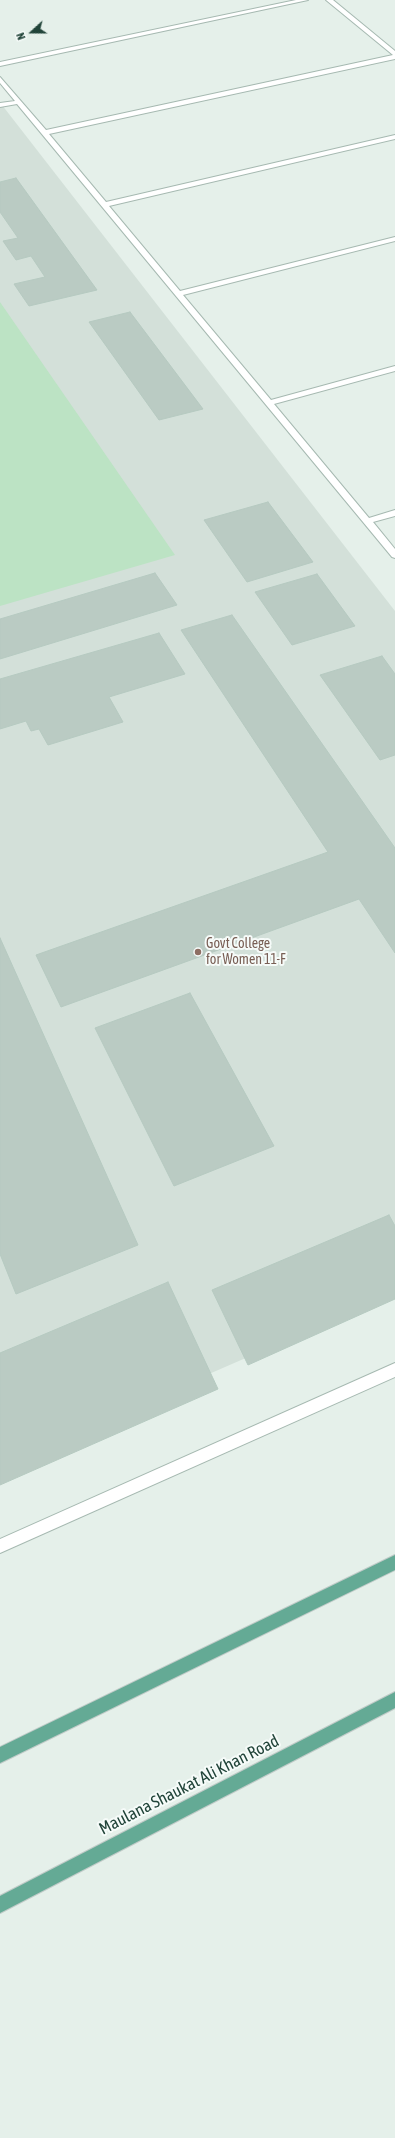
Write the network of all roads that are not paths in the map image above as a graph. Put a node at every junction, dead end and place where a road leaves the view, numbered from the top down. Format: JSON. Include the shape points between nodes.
{"nodes":[{"id":1,"x":305,"y":0,"type":"edge"},
{"id":2,"x":329,"y":0,"type":"edge"},
{"id":3,"x":395,"y":56,"type":"edge"},
{"id":4,"x":0,"y":64,"type":"edge"},
{"id":5,"x":0,"y":79,"type":"edge"},
{"id":6,"x":19,"y":102,"type":"junction"},
{"id":7,"x":0,"y":106,"type":"edge"},
{"id":8,"x":44,"y":133,"type":"junction"},
{"id":9,"x":395,"y":137,"type":"edge"},
{"id":10,"x":104,"y":205,"type":"junction"},
{"id":11,"x":395,"y":239,"type":"edge"},
{"id":12,"x":177,"y":294,"type":"junction"},
{"id":13,"x":395,"y":368,"type":"edge"},
{"id":14,"x":269,"y":403,"type":"junction"},
{"id":15,"x":395,"y":513,"type":"edge"},
{"id":16,"x":368,"y":521,"type":"junction"},
{"id":17,"x":395,"y":555,"type":"edge"},
{"id":18,"x":395,"y":1370,"type":"edge"},
{"id":19,"x":0,"y":1546,"type":"edge"},
{"id":20,"x":395,"y":1562,"type":"edge"},
{"id":21,"x":395,"y":1700,"type":"edge"},
{"id":22,"x":0,"y":1755,"type":"edge"},
{"id":23,"x":0,"y":1905,"type":"edge"}],
"edges":[{"from":1,"to":4,"type":"street"},
{"from":2,"to":3,"type":"street"},
{"from":3,"to":8,"type":"street"},
{"from":5,"to":6,"type":"street"},
{"from":6,"to":7,"type":"street"},
{"from":6,"to":8,"type":"street"},
{"from":8,"to":10,"type":"street"},
{"from":9,"to":10,"type":"street"},
{"from":10,"to":12,"type":"street"},
{"from":11,"to":12,"type":"street"},
{"from":12,"to":14,"type":"street"},
{"from":13,"to":14,"type":"street"},
{"from":14,"to":16,"type":"street"},
{"from":15,"to":16,"type":"street"},
{"from":16,"to":17,"type":"street"},
{"from":18,"to":19,"type":"street"},
{"from":20,"to":22,"type":"main road"},
{"from":21,"to":23,"type":"main road","name":"Maulana Shaukat Ali Khan Road"}]}
